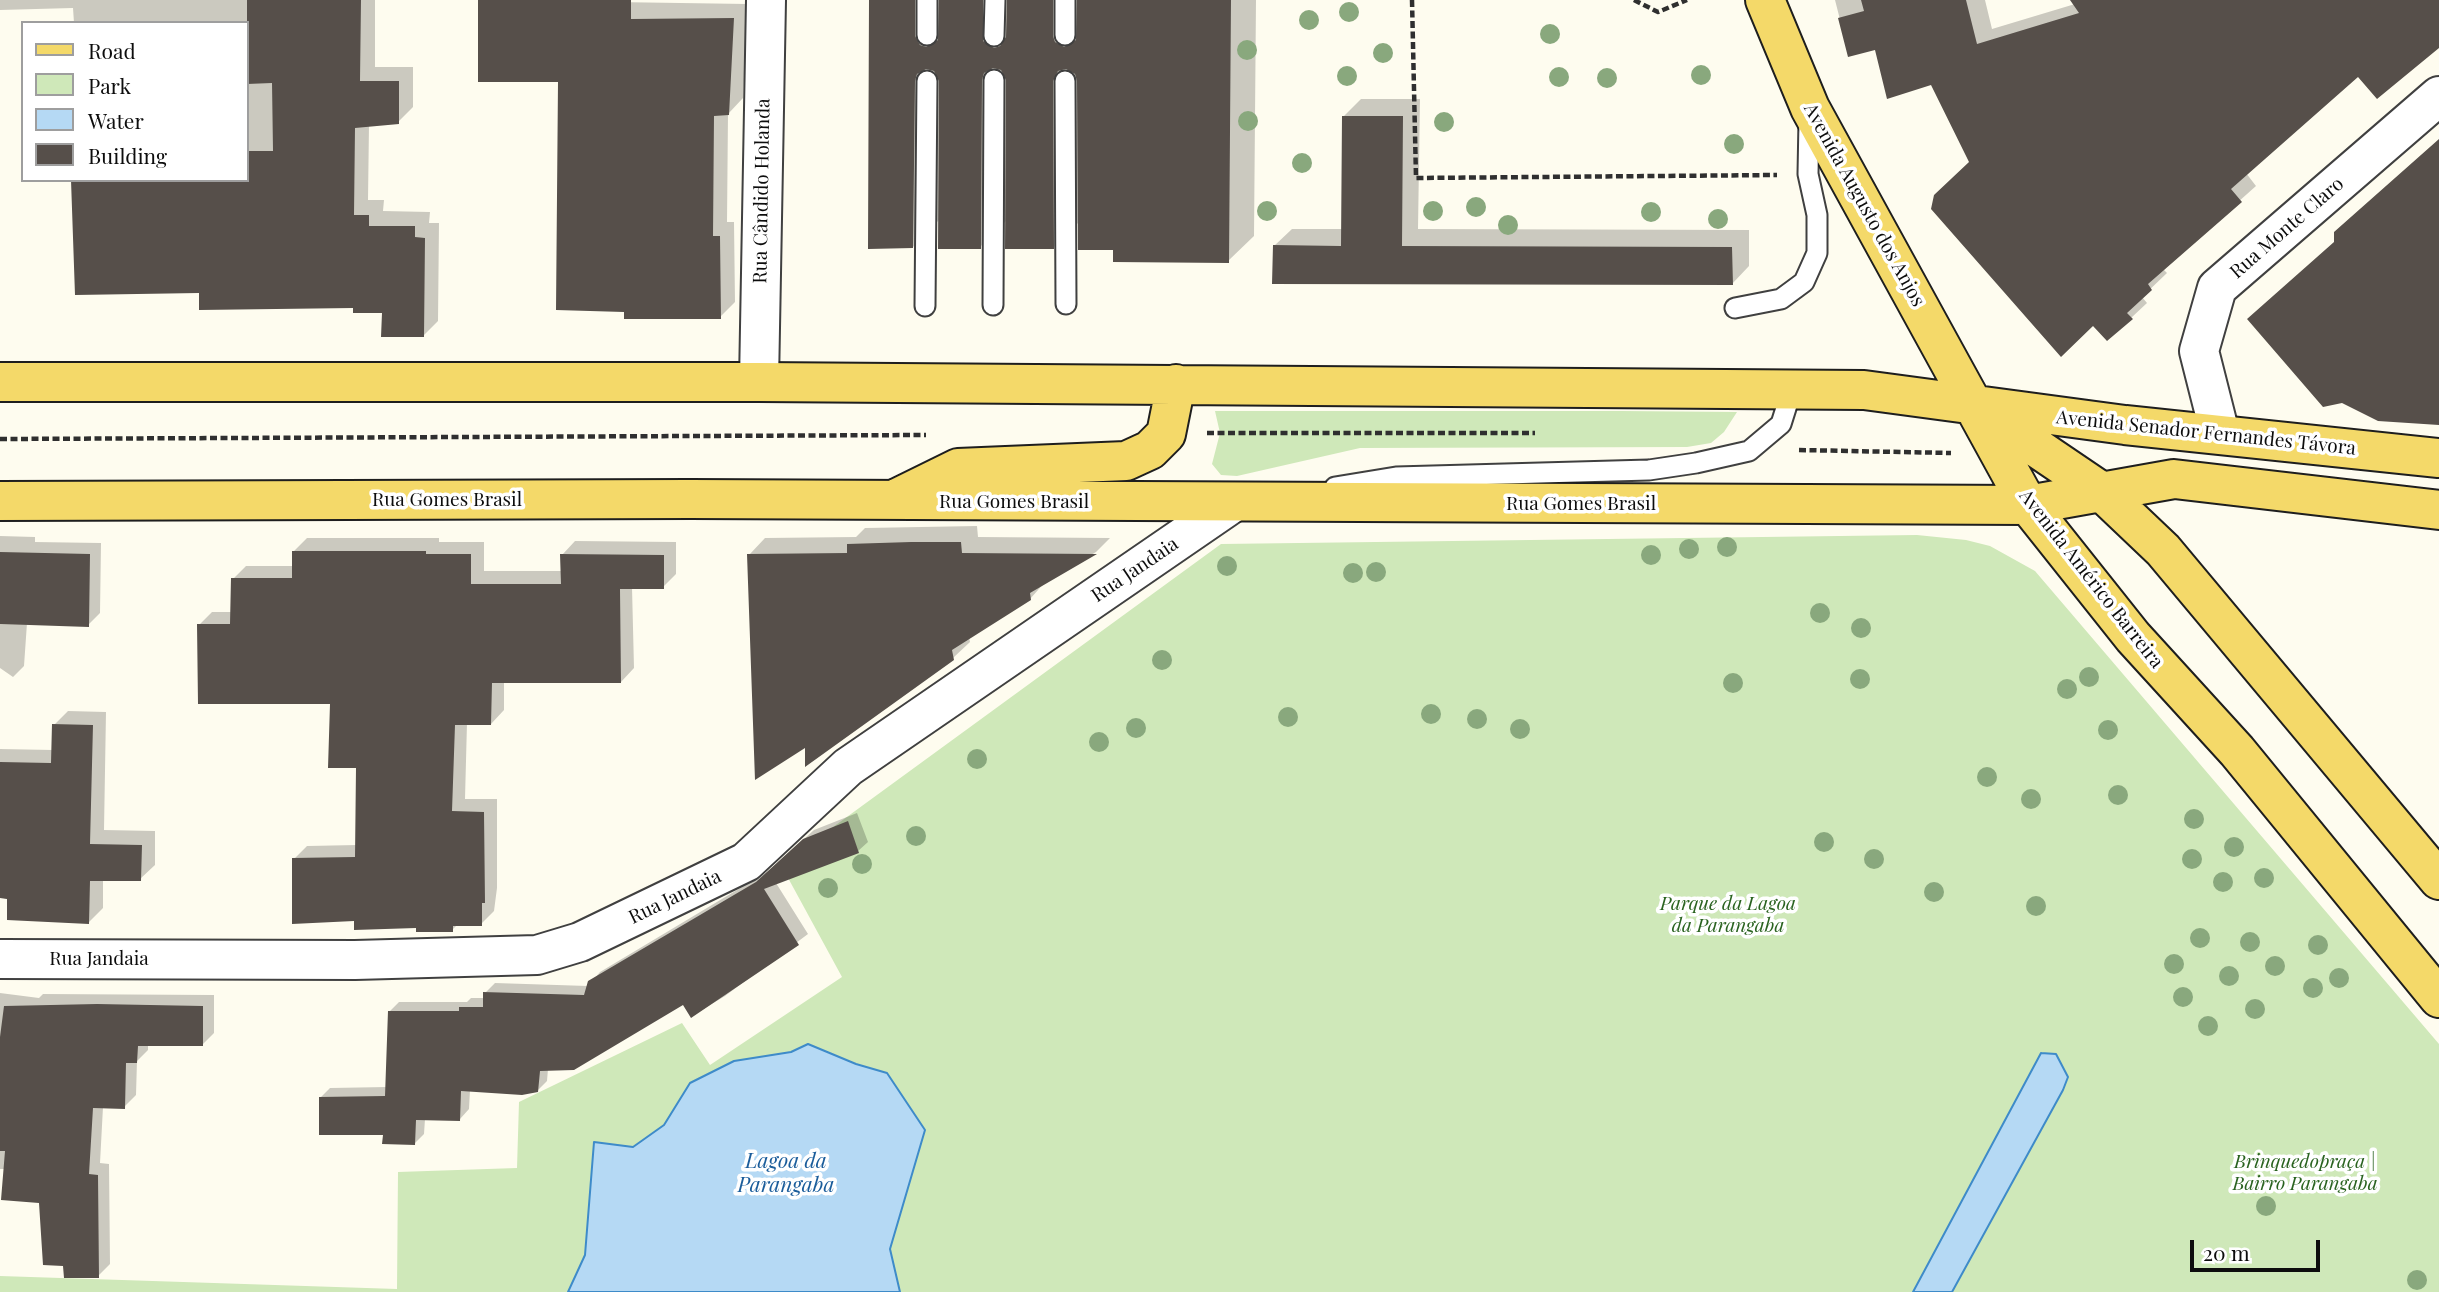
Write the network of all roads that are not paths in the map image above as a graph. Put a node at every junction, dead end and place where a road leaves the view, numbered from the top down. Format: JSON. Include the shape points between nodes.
{"nodes":[{"id":1,"x":766,"y":0,"type":"edge"},
{"id":2,"x":927,"y":0,"type":"edge"},
{"id":3,"x":995,"y":0,"type":"edge"},
{"id":4,"x":1065,"y":0,"type":"edge"},
{"id":5,"x":1765,"y":0,"type":"edge"},
{"id":6,"x":927,"y":35,"type":"dead end"},
{"id":7,"x":1065,"y":35,"type":"dead end"},
{"id":8,"x":994,"y":36,"type":"dead end"},
{"id":9,"x":994,"y":80,"type":"dead end"},
{"id":10,"x":927,"y":81,"type":"dead end"},
{"id":11,"x":1065,"y":81,"type":"dead end"},
{"id":12,"x":2439,"y":96,"type":"edge"},
{"id":13,"x":1810,"y":108,"type":"junction"},
{"id":14,"x":1066,"y":304,"type":"dead end"},
{"id":15,"x":993,"y":305,"type":"dead end"},
{"id":16,"x":925,"y":306,"type":"dead end"},
{"id":17,"x":1735,"y":308,"type":"dead end"},
{"id":18,"x":0,"y":382,"type":"edge"},
{"id":19,"x":758,"y":382,"type":"junction"},
{"id":20,"x":1177,"y":384,"type":"junction"},
{"id":21,"x":1792,"y":389,"type":"junction"},
{"id":22,"x":1973,"y":405,"type":"junction"},
{"id":23,"x":2220,"y":434,"type":"junction"},
{"id":24,"x":2439,"y":458,"type":"edge"},
{"id":25,"x":2102,"y":492,"type":"junction"},
{"id":26,"x":0,"y":501,"type":"edge"},
{"id":27,"x":889,"y":502,"type":"junction"},
{"id":28,"x":1234,"y":502,"type":"junction"},
{"id":29,"x":1306,"y":503,"type":"junction"},
{"id":30,"x":2028,"y":505,"type":"junction"},
{"id":31,"x":2439,"y":510,"type":"edge"},
{"id":32,"x":2439,"y":880,"type":"edge"},
{"id":33,"x":0,"y":959,"type":"edge"},
{"id":34,"x":2439,"y":998,"type":"edge"}],
"edges":[{"from":1,"to":19,"type":"street","name":"Rua Cândido Holanda"},
{"from":2,"to":6,"type":"lane"},
{"from":3,"to":8,"type":"lane"},
{"from":4,"to":7,"type":"lane"},
{"from":5,"to":13,"type":"main road","name":"Avenida Augusto dos Anjos"},
{"from":9,"to":15,"type":"lane"},
{"from":10,"to":16,"type":"lane"},
{"from":11,"to":14,"type":"lane"},
{"from":12,"to":23,"type":"street","name":"Rua Monte Claro","via":[[2217,288],[2199,351]]},
{"from":13,"to":17,"type":"lane","via":[[1808,174],[1817,215],[1817,253],[1804,282],[1781,299]]},
{"from":13,"to":22,"type":"main road","name":"Avenida Augusto dos Anjos"},
{"from":18,"to":19,"type":"main road"},
{"from":19,"to":20,"type":"main road"},
{"from":20,"to":21,"type":"main road"},
{"from":20,"to":27,"type":"main road","via":[[1166,434],[1150,450],[1126,461],[958,468]]},
{"from":21,"to":22,"type":"main road","via":[[1864,390]]},
{"from":21,"to":29,"type":"lane","via":[[1781,424],[1749,451],[1649,470],[1396,477],[1333,487]]},
{"from":22,"to":23,"type":"main road","name":"Avenida Senador Fernandes Távora"},
{"from":22,"to":25,"type":"main road"},
{"from":22,"to":30,"type":"main road","name":"Avenida Américo Barreira"},
{"from":23,"to":24,"type":"main road","name":"Avenida Senador Fernandes Távora"},
{"from":25,"to":30,"type":"main road"},
{"from":25,"to":31,"type":"main road","via":[[2174,480]]},
{"from":25,"to":32,"type":"main road","via":[[2195,586]]},
{"from":26,"to":27,"type":"main road","name":"Rua Gomes Brasil"},
{"from":27,"to":28,"type":"main road","name":"Rua Gomes Brasil"},
{"from":28,"to":29,"type":"main road","name":"Rua Gomes Brasil"},
{"from":28,"to":33,"type":"street","name":"Rua Jandaia","via":[[848,767],[746,863],[580,942],[537,955],[381,960]]},
{"from":29,"to":30,"type":"main road","name":"Rua Gomes Brasil"},
{"from":30,"to":34,"type":"main road","name":"Avenida Américo Barreira","via":[[2133,637],[2237,751]]}]}
